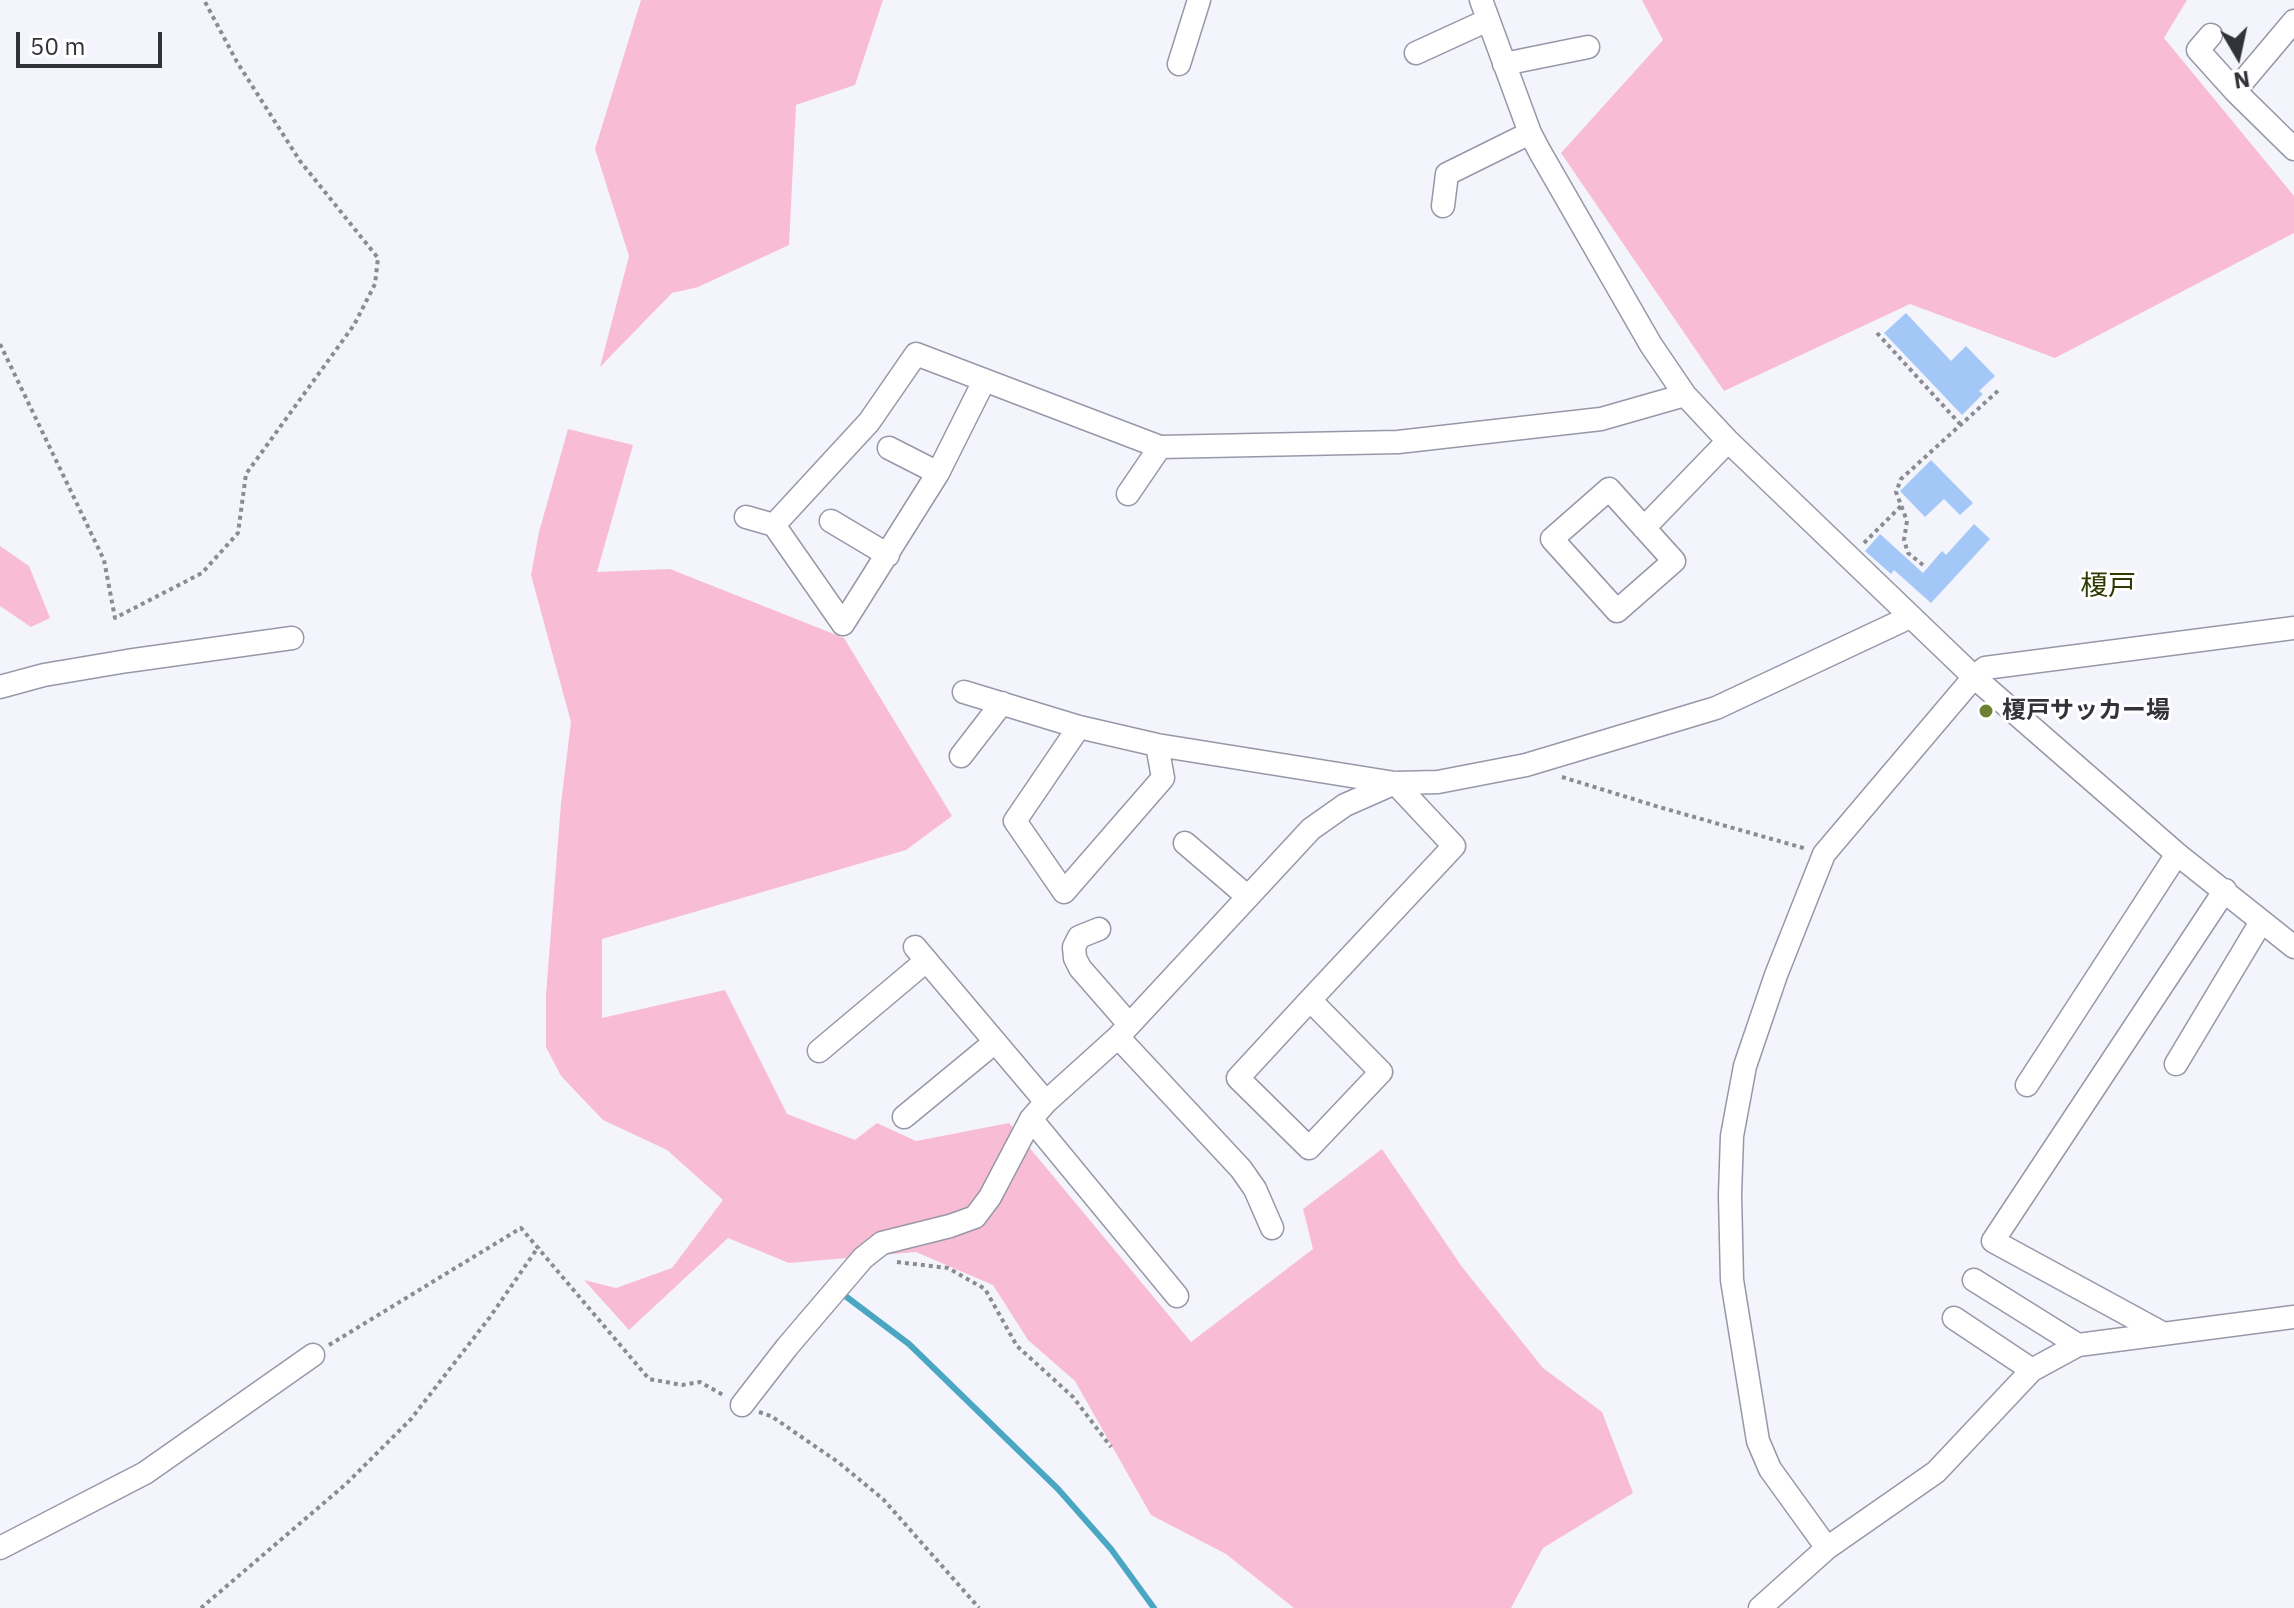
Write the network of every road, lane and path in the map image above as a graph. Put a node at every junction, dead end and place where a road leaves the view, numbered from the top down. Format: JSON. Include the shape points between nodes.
{"nodes":[{"id":1,"x":204,"y":0,"type":"edge"},
{"id":2,"x":1199,"y":0,"type":"edge"},
{"id":3,"x":1484,"y":10,"type":"edge"},
{"id":4,"x":2294,"y":21,"type":"edge"},
{"id":5,"x":2211,"y":35,"type":"dead end"},
{"id":6,"x":1588,"y":47,"type":"dead end"},
{"id":7,"x":1416,"y":53,"type":"dead end"},
{"id":8,"x":1179,"y":64,"type":"dead end"},
{"id":9,"x":1504,"y":64,"type":"junction"},
{"id":10,"x":2235,"y":91,"type":"junction"},
{"id":11,"x":1530,"y":133,"type":"junction"},
{"id":12,"x":2294,"y":149,"type":"edge"},
{"id":13,"x":1443,"y":206,"type":"dead end"},
{"id":14,"x":1877,"y":333,"type":"dead end"},
{"id":15,"x":0,"y":344,"type":"edge"},
{"id":16,"x":984,"y":381,"type":"junction"},
{"id":17,"x":2000,"y":389,"type":"dead end"},
{"id":18,"x":1685,"y":395,"type":"junction"},
{"id":19,"x":1960,"y":424,"type":"junction"},
{"id":20,"x":1728,"y":441,"type":"junction"},
{"id":21,"x":1160,"y":447,"type":"junction"},
{"id":22,"x":889,"y":448,"type":"dead end"},
{"id":23,"x":938,"y":473,"type":"junction"},
{"id":24,"x":1128,"y":494,"type":"dead end"},
{"id":25,"x":1902,"y":505,"type":"junction"},
{"id":26,"x":746,"y":517,"type":"dead end"},
{"id":27,"x":831,"y":521,"type":"dead end"},
{"id":28,"x":774,"y":525,"type":"junction"},
{"id":29,"x":1644,"y":528,"type":"junction"},
{"id":30,"x":888,"y":555,"type":"junction"},
{"id":31,"x":1849,"y":558,"type":"junction"},
{"id":32,"x":1923,"y":565,"type":"dead end"},
{"id":33,"x":1910,"y":617,"type":"junction"},
{"id":34,"x":2294,"y":628,"type":"edge"},
{"id":35,"x":292,"y":638,"type":"dead end"},
{"id":36,"x":1974,"y":677,"type":"junction"},
{"id":37,"x":0,"y":687,"type":"edge"},
{"id":38,"x":964,"y":692,"type":"dead end"},
{"id":39,"x":1002,"y":703,"type":"junction"},
{"id":40,"x":1079,"y":727,"type":"junction"},
{"id":41,"x":1157,"y":745,"type":"junction"},
{"id":42,"x":961,"y":756,"type":"dead end"},
{"id":43,"x":1526,"y":765,"type":"junction"},
{"id":44,"x":1395,"y":783,"type":"junction"},
{"id":45,"x":1185,"y":843,"type":"dead end"},
{"id":46,"x":1824,"y":854,"type":"junction"},
{"id":47,"x":2177,"y":854,"type":"junction"},
{"id":48,"x":2225,"y":890,"type":"junction"},
{"id":49,"x":1248,"y":897,"type":"junction"},
{"id":50,"x":2261,"y":922,"type":"junction"},
{"id":51,"x":1099,"y":929,"type":"dead end"},
{"id":52,"x":2294,"y":947,"type":"edge"},
{"id":53,"x":1310,"y":1000,"type":"junction"},
{"id":54,"x":1123,"y":1030,"type":"junction"},
{"id":55,"x":995,"y":1042,"type":"junction"},
{"id":56,"x":819,"y":1051,"type":"dead end"},
{"id":57,"x":2176,"y":1064,"type":"dead end"},
{"id":58,"x":2027,"y":1085,"type":"dead end"},
{"id":59,"x":1038,"y":1111,"type":"junction"},
{"id":60,"x":904,"y":1117,"type":"dead end"},
{"id":61,"x":1272,"y":1228,"type":"dead end"},
{"id":62,"x":539,"y":1246,"type":"junction"},
{"id":63,"x":863,"y":1258,"type":"junction"},
{"id":64,"x":1974,"y":1280,"type":"dead end"},
{"id":65,"x":1177,"y":1296,"type":"dead end"},
{"id":66,"x":2294,"y":1317,"type":"edge"},
{"id":67,"x":1954,"y":1318,"type":"dead end"},
{"id":68,"x":2162,"y":1333,"type":"junction"},
{"id":69,"x":2078,"y":1345,"type":"junction"},
{"id":70,"x":313,"y":1355,"type":"joint"},
{"id":71,"x":2032,"y":1370,"type":"junction"},
{"id":72,"x":742,"y":1405,"type":"junction"},
{"id":73,"x":1111,"y":1447,"type":"dead end"},
{"id":74,"x":0,"y":1548,"type":"edge"},
{"id":75,"x":1827,"y":1548,"type":"junction"},
{"id":76,"x":201,"y":1608,"type":"edge"},
{"id":77,"x":979,"y":1608,"type":"edge"},
{"id":78,"x":1760,"y":1608,"type":"edge"}],
"edges":[{"from":1,"to":15,"type":"path","via":[[300,161],[378,258],[375,284],[354,325],[246,474],[238,533],[202,573],[115,618],[104,560]]},
{"from":2,"to":8,"type":"street"},
{"from":3,"to":7,"type":"street"},
{"from":3,"to":9,"type":"street"},
{"from":4,"to":10,"type":"street"},
{"from":5,"to":10,"type":"street","via":[[2198,50]]},
{"from":6,"to":9,"type":"street"},
{"from":9,"to":11,"type":"street"},
{"from":10,"to":12,"type":"street"},
{"from":11,"to":13,"type":"street","via":[[1447,174]]},
{"from":11,"to":18,"type":"street"},
{"from":14,"to":19,"type":"path"},
{"from":16,"to":21,"type":"street"},
{"from":16,"to":23,"type":"street"},
{"from":16,"to":28,"type":"street","via":[[916,354],[869,422]]},
{"from":17,"to":19,"type":"path"},
{"from":18,"to":20,"type":"street"},
{"from":18,"to":21,"type":"street","via":[[1601,419],[1398,442]]},
{"from":19,"to":25,"type":"path","via":[[1901,479],[1896,492]]},
{"from":20,"to":29,"type":"street"},
{"from":20,"to":31,"type":"street"},
{"from":21,"to":24,"type":"street"},
{"from":22,"to":23,"type":"street"},
{"from":23,"to":30,"type":"street"},
{"from":25,"to":31,"type":"path"},
{"from":25,"to":32,"type":"path","via":[[1908,553]]},
{"from":26,"to":28,"type":"street"},
{"from":27,"to":30,"type":"street"},
{"from":28,"to":30,"type":"street","via":[[843,624]]},
{"from":29,"to":29,"type":"street","via":[[1674,561],[1617,611],[1552,539],[1609,489]]},
{"from":31,"to":33,"type":"street"},
{"from":33,"to":36,"type":"street"},
{"from":33,"to":43,"type":"street","via":[[1716,708]]},
{"from":34,"to":36,"type":"street","via":[[1985,668]]},
{"from":35,"to":37,"type":"street","via":[[127,661]]},
{"from":36,"to":46,"type":"street"},
{"from":36,"to":47,"type":"street"},
{"from":38,"to":39,"type":"street"},
{"from":39,"to":40,"type":"street"},
{"from":39,"to":42,"type":"street"},
{"from":40,"to":41,"type":"street"},
{"from":40,"to":41,"type":"street","via":[[1015,821],[1064,892],[1163,778]]},
{"from":41,"to":44,"type":"street"},
{"from":43,"to":44,"type":"street","via":[[1438,782]]},
{"from":43,"to":46,"type":"path"},
{"from":44,"to":49,"type":"street","via":[[1345,805],[1311,829]]},
{"from":44,"to":53,"type":"street","via":[[1454,846]]},
{"from":45,"to":49,"type":"street"},
{"from":46,"to":75,"type":"street","via":[[1745,1066],[1732,1136],[1730,1195],[1732,1280],[1758,1441],[1770,1469]]},
{"from":47,"to":48,"type":"street"},
{"from":47,"to":58,"type":"street"},
{"from":48,"to":50,"type":"street"},
{"from":48,"to":68,"type":"street","via":[[1993,1241]]},
{"from":49,"to":54,"type":"street"},
{"from":50,"to":52,"type":"street"},
{"from":50,"to":57,"type":"street"},
{"from":51,"to":54,"type":"street","via":[[1079,937],[1075,958]]},
{"from":53,"to":53,"type":"street","via":[[1238,1078],[1309,1148],[1381,1072]]},
{"from":54,"to":59,"type":"street"},
{"from":54,"to":61,"type":"street","via":[[1241,1169]]},
{"from":55,"to":56,"type":"street","via":[[920,954]]},
{"from":55,"to":59,"type":"street"},
{"from":55,"to":60,"type":"street"},
{"from":59,"to":63,"type":"street","via":[[975,1217],[882,1243]]},
{"from":59,"to":65,"type":"street"},
{"from":62,"to":70,"type":"path","via":[[521,1228]]},
{"from":62,"to":72,"type":"path","via":[[649,1379],[682,1385],[700,1382]]},
{"from":62,"to":76,"type":"path","via":[[411,1419],[346,1484]]},
{"from":63,"to":72,"type":"street"},
{"from":63,"to":73,"type":"path","via":[[948,1268],[985,1289],[1017,1346],[1073,1397]]},
{"from":64,"to":69,"type":"street"},
{"from":66,"to":68,"type":"street"},
{"from":67,"to":71,"type":"street"},
{"from":68,"to":69,"type":"street"},
{"from":69,"to":71,"type":"street"},
{"from":70,"to":74,"type":"street","via":[[145,1473]]},
{"from":71,"to":75,"type":"street","via":[[1936,1472]]},
{"from":72,"to":77,"type":"path","via":[[771,1416],[883,1499]]},
{"from":75,"to":78,"type":"street"}]}
